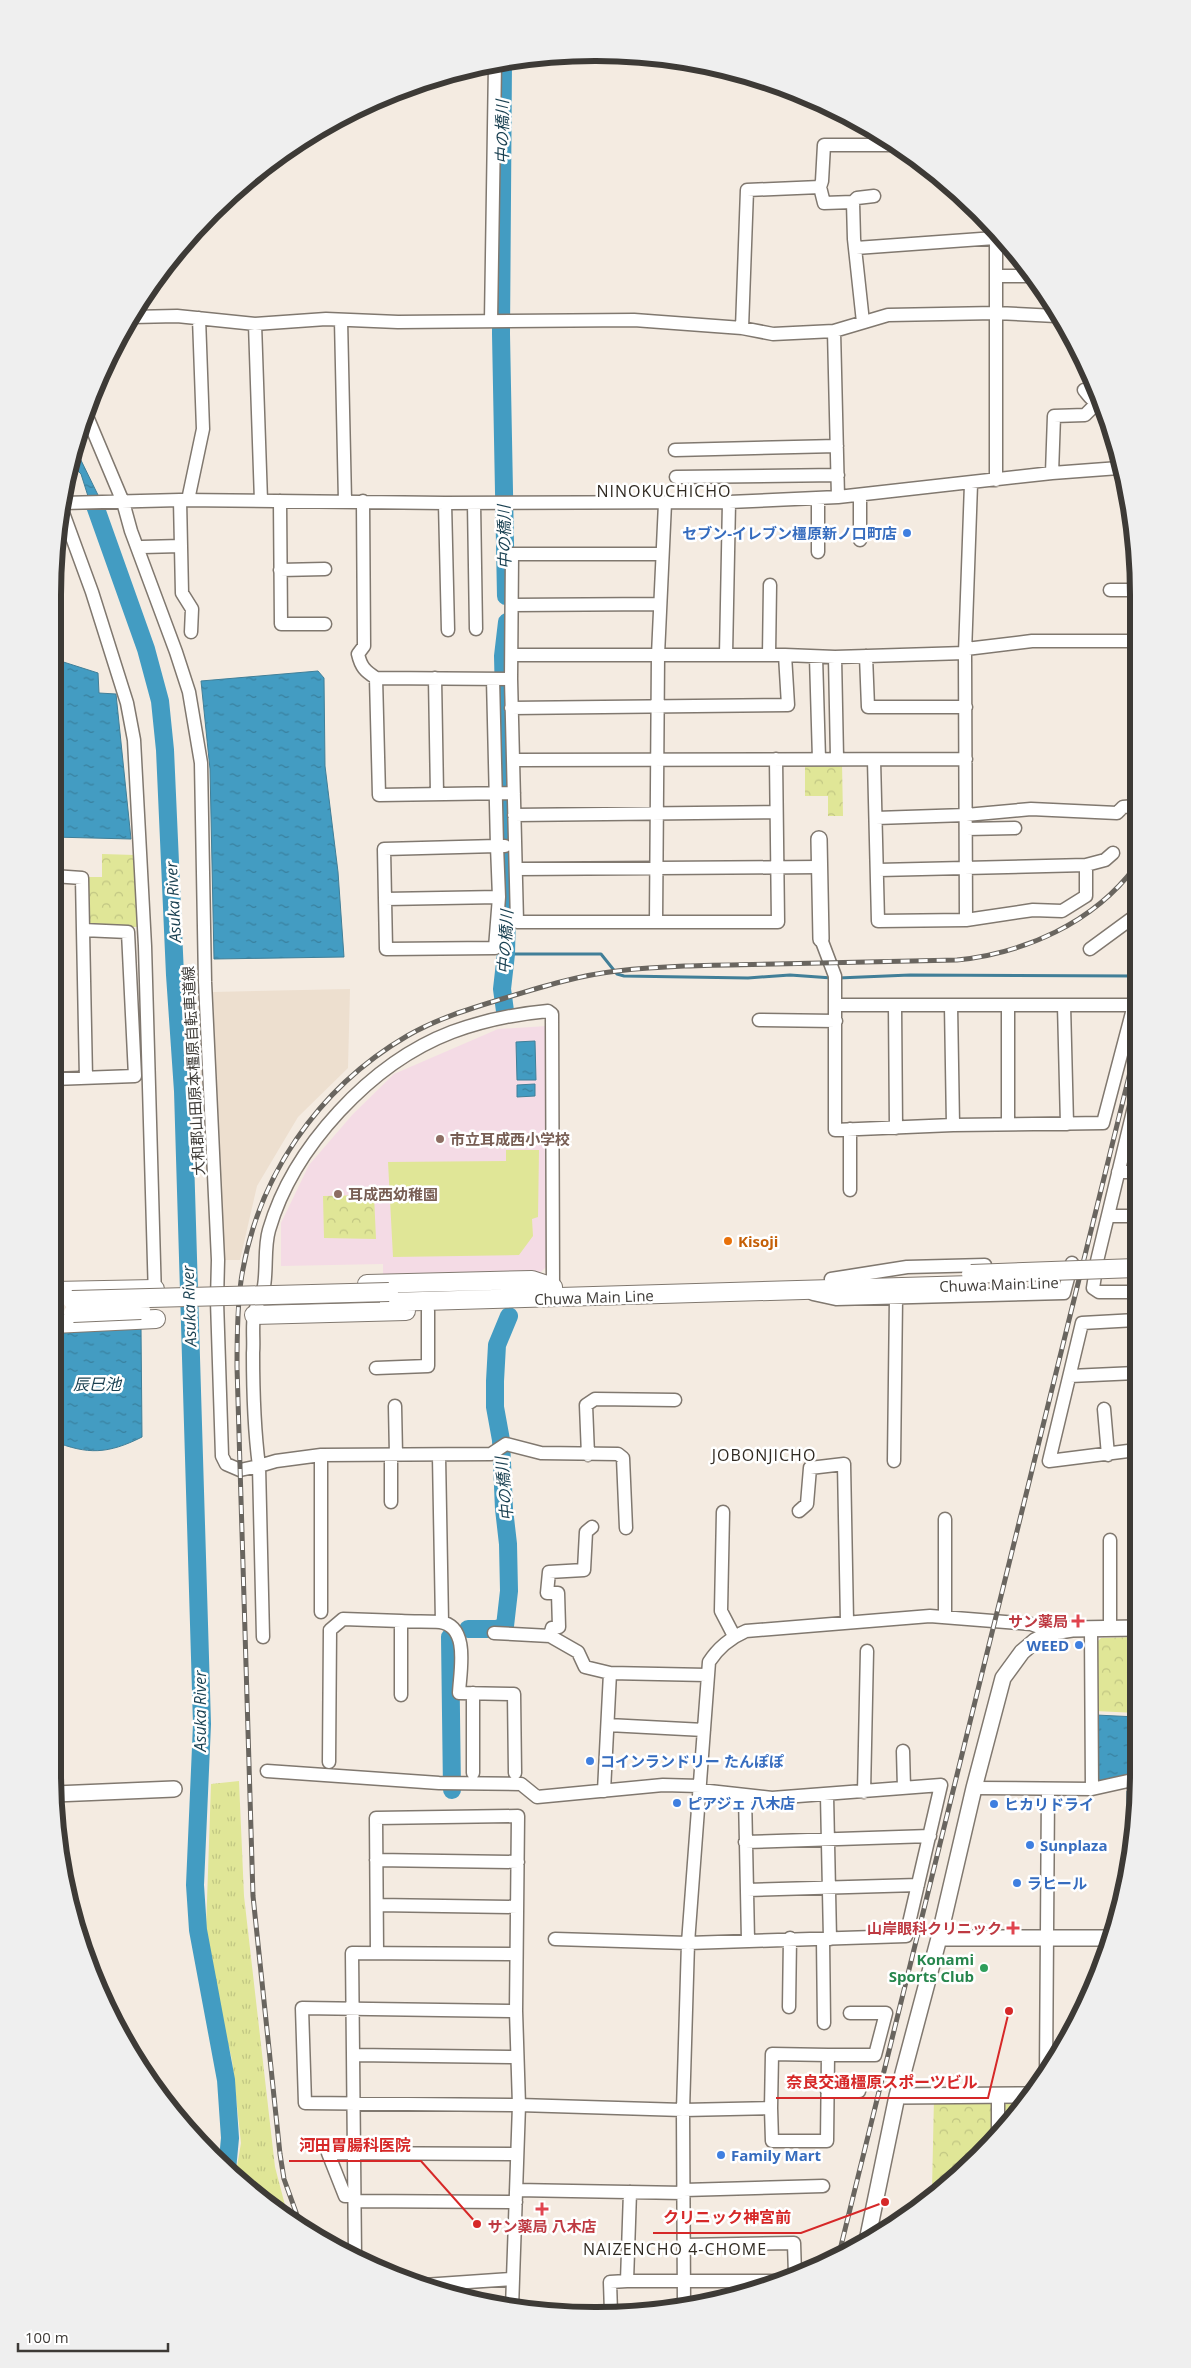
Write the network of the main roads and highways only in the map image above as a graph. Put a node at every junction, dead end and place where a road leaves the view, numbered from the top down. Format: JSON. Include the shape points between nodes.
{"nodes":[{"id":1,"x":1130,"y":1268,"type":"edge"},
{"id":2,"x":972,"y":1280,"type":"junction"},
{"id":3,"x":1130,"y":1280,"type":"edge"},
{"id":4,"x":264,"y":1287,"type":"road end"},
{"id":5,"x":554,"y":1287,"type":"junction"},
{"id":6,"x":61,"y":1292,"type":"edge"},
{"id":7,"x":389,"y":1297,"type":"junction"},
{"id":8,"x":568,"y":1298,"type":"junction"},
{"id":9,"x":61,"y":1303,"type":"edge"},
{"id":10,"x":73,"y":1306,"type":"junction"},
{"id":11,"x":61,"y":1310,"type":"edge"},
{"id":12,"x":254,"y":1315,"type":"road end"},
{"id":13,"x":61,"y":1322,"type":"edge"}],
"edges":[{"from":1,"to":2,"type":"main road","name":"Chuwa Main Line","bridge":true},
{"from":2,"to":3,"type":"main road","name":"Chuwa Main Line"},
{"from":2,"to":5,"type":"main road","name":"Chuwa Main Line","via":[[831,1279]]},
{"from":2,"to":8,"type":"main road","name":"Chuwa Main Line","via":[[799,1291]]},
{"from":4,"to":5,"type":"main road","via":[[532,1280]]},
{"from":5,"to":7,"type":"main road","name":"Chuwa Main Line"},
{"from":6,"to":13,"type":"main road","via":[[156,1303]]},
{"from":7,"to":8,"type":"main road","name":"Chuwa Main Line"},
{"from":7,"to":10,"type":"main road","name":"Chuwa Main Line","bridge":true},
{"from":8,"to":12,"type":"main road","via":[[505,1309]]},
{"from":9,"to":10,"type":"main road","name":"Chuwa Main Line"},
{"from":10,"to":11,"type":"main road","name":"Chuwa Main Line"}]}
